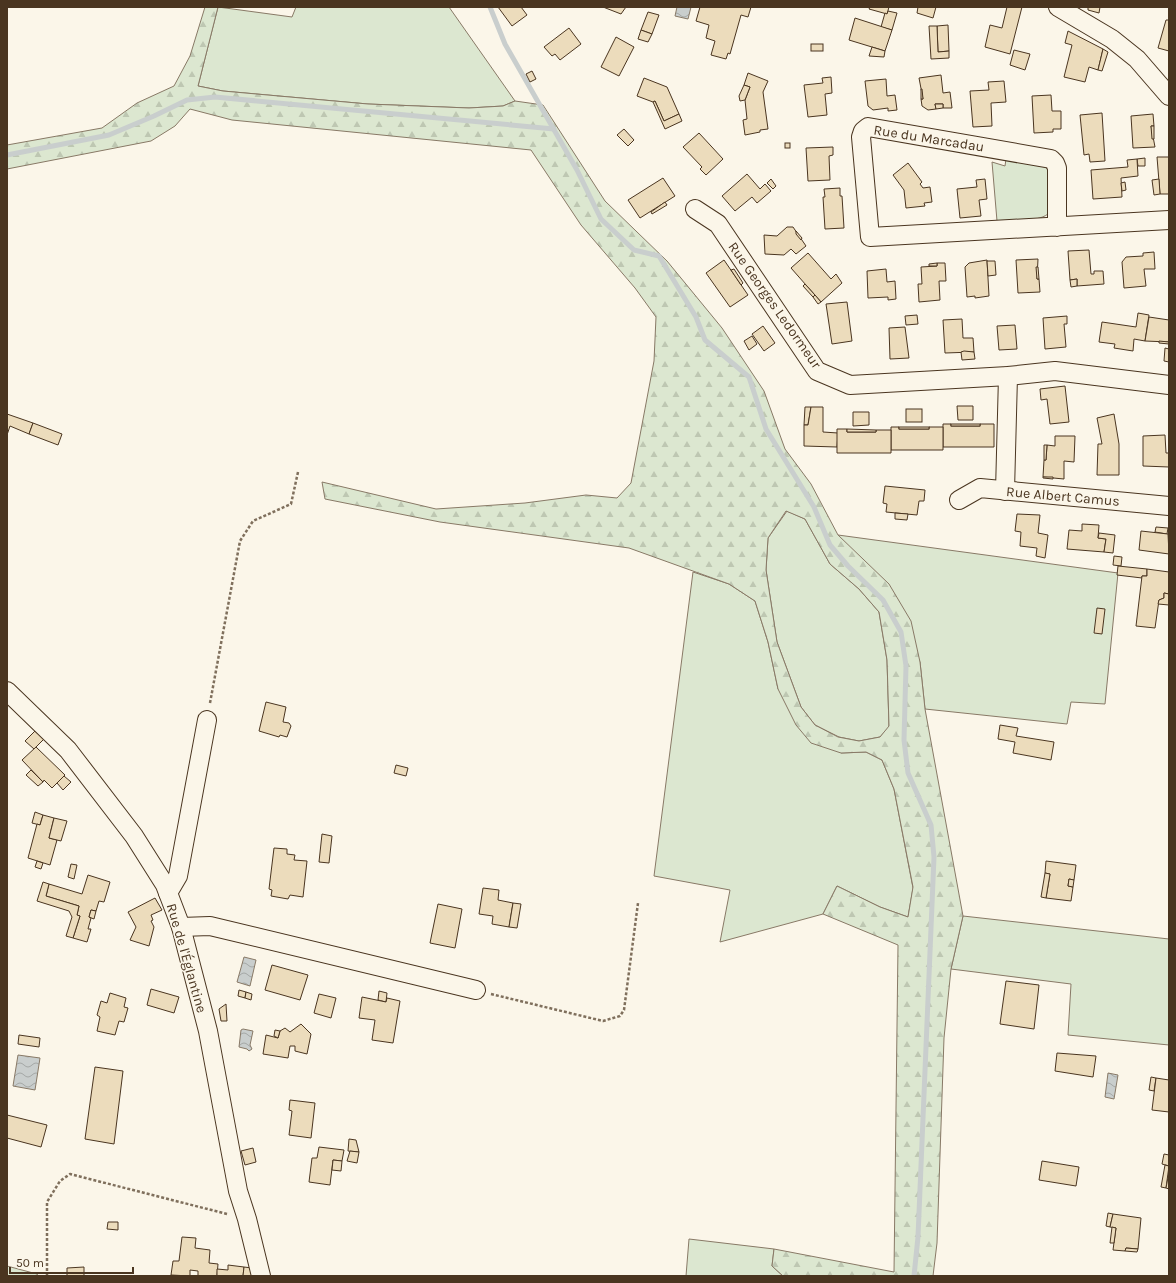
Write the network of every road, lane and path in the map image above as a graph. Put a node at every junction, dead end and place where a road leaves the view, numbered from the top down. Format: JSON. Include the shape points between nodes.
{"nodes":[{"id":1,"x":1058,"y":7,"type":"edge"},
{"id":2,"x":1169,"y":96,"type":"edge"},
{"id":3,"x":695,"y":209,"type":"dead end"},
{"id":4,"x":1169,"y":220,"type":"edge"},
{"id":5,"x":1058,"y":227,"type":"junction"},
{"id":6,"x":1008,"y":376,"type":"junction"},
{"id":7,"x":1169,"y":385,"type":"edge"},
{"id":8,"x":298,"y":472,"type":"dead end"},
{"id":9,"x":1005,"y":491,"type":"junction"},
{"id":10,"x":959,"y":500,"type":"dead end"},
{"id":11,"x":1169,"y":506,"type":"edge"},
{"id":12,"x":7,"y":691,"type":"edge"},
{"id":13,"x":207,"y":720,"type":"joint"},
{"id":14,"x":168,"y":893,"type":"junction"},
{"id":15,"x":638,"y":903,"type":"dead end"},
{"id":16,"x":181,"y":927,"type":"junction"},
{"id":17,"x":476,"y":990,"type":"joint"},
{"id":18,"x":247,"y":1219,"type":"junction"},
{"id":19,"x":47,"y":1276,"type":"edge"},
{"id":20,"x":261,"y":1276,"type":"edge"}],
"edges":[{"from":1,"to":2,"type":"street","via":[[1112,38],[1137,59]]},
{"from":3,"to":6,"type":"street","name":"Rue Georges Ledormeur","via":[[718,224],[818,371],[850,385]]},
{"from":4,"to":5,"type":"street","name":"Rue du Marcadau"},
{"from":5,"to":5,"type":"street","name":"Rue du Marcadau","via":[[870,237],[861,137],[863,131],[868,127],[1051,159],[1057,168]]},
{"from":6,"to":7,"type":"street","name":"Rue Georges Ledormeur","via":[[1055,371]]},
{"from":6,"to":9,"type":"street"},
{"from":8,"to":13,"type":"path","via":[[291,504],[253,521],[240,541]]},
{"from":9,"to":10,"type":"street","name":"Rue Albert Camus","via":[[980,488]]},
{"from":9,"to":11,"type":"street","name":"Rue Albert Camus"},
{"from":12,"to":14,"type":"street","name":"Rue de l'Églantine","via":[[68,750],[134,836]]},
{"from":13,"to":14,"type":"street","via":[[178,876]]},
{"from":14,"to":16,"type":"street","name":"Rue de l'Églantine"},
{"from":15,"to":17,"type":"path","via":[[624,1010],[620,1016],[603,1021]]},
{"from":16,"to":17,"type":"street","via":[[210,926]]},
{"from":16,"to":18,"type":"street","name":"Rue de l'Églantine","via":[[208,1031],[238,1191]]},
{"from":18,"to":19,"type":"path","via":[[70,1174],[60,1181],[47,1202]]},
{"from":18,"to":20,"type":"street","name":"Rue de l'Églantine"}]}
